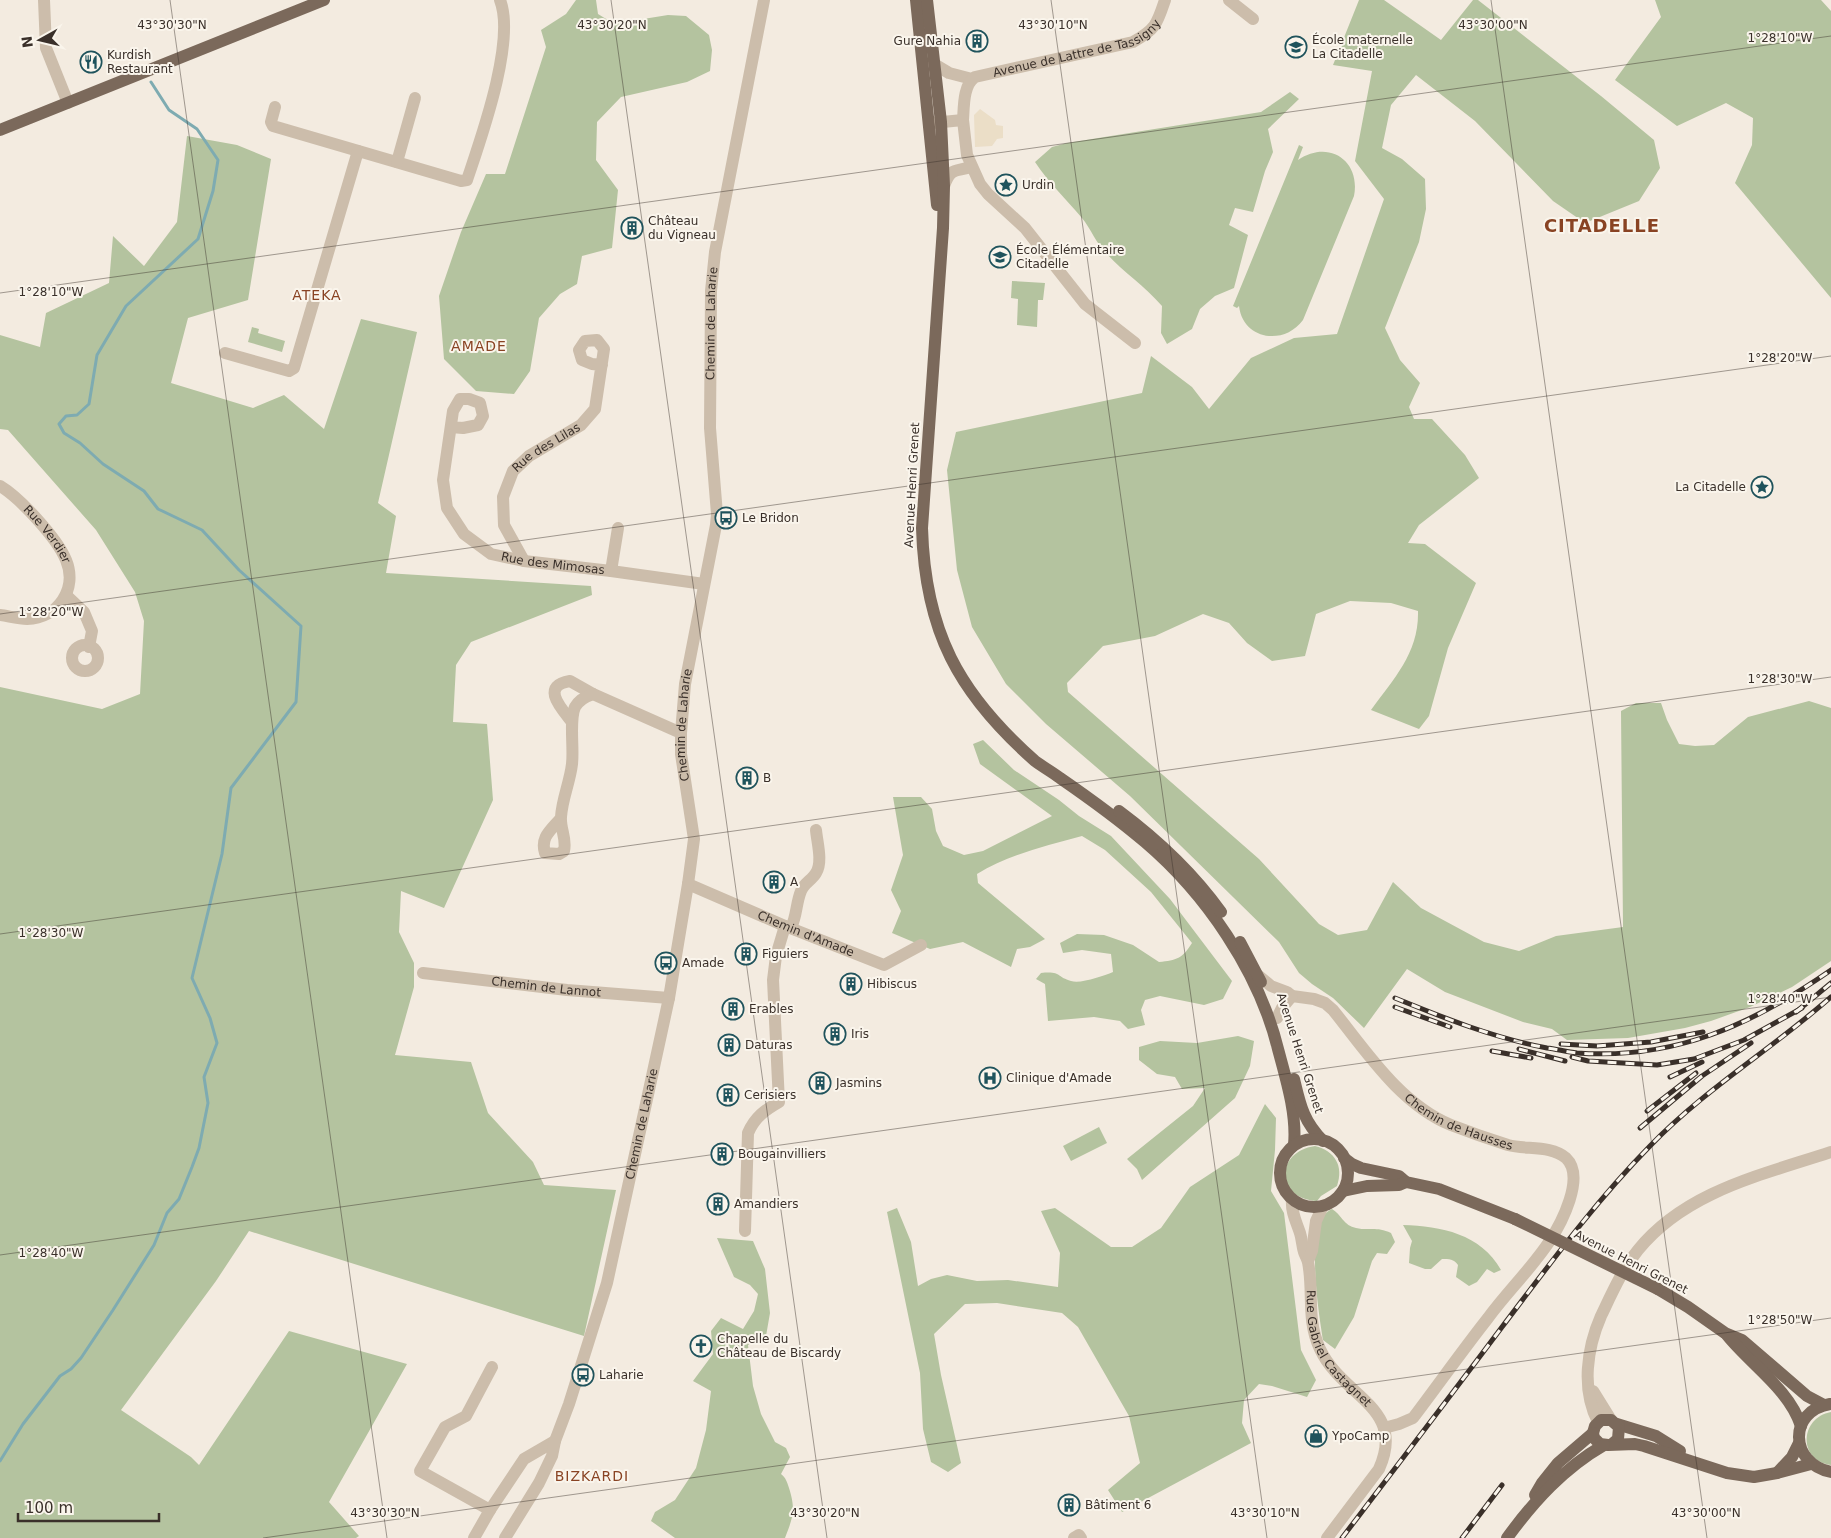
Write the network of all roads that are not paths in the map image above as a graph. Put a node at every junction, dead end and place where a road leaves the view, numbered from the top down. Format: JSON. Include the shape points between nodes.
{"nodes":[{"id":1,"x":44,"y":0,"type":"edge"},
{"id":2,"x":324,"y":0,"type":"edge"},
{"id":3,"x":500,"y":0,"type":"edge"},
{"id":4,"x":764,"y":0,"type":"edge"},
{"id":5,"x":916,"y":0,"type":"edge"},
{"id":6,"x":927,"y":0,"type":"edge"},
{"id":7,"x":1164,"y":0,"type":"edge"},
{"id":8,"x":1229,"y":0,"type":"edge"},
{"id":9,"x":1253,"y":19,"type":"dead end"},
{"id":10,"x":934,"y":64,"type":"junction"},
{"id":11,"x":972,"y":79,"type":"junction"},
{"id":12,"x":415,"y":98,"type":"dead end"},
{"id":13,"x":68,"y":103,"type":"junction"},
{"id":14,"x":275,"y":107,"type":"dead end"},
{"id":15,"x":963,"y":120,"type":"junction"},
{"id":16,"x":935,"y":123,"type":"junction"},
{"id":17,"x":0,"y":130,"type":"edge"},
{"id":18,"x":358,"y":151,"type":"junction"},
{"id":19,"x":397,"y":162,"type":"junction"},
{"id":20,"x":971,"y":167,"type":"junction"},
{"id":21,"x":944,"y":186,"type":"junction"},
{"id":22,"x":941,"y":255,"type":"junction"},
{"id":23,"x":1135,"y":343,"type":"dead end"},
{"id":24,"x":226,"y":353,"type":"dead end"},
{"id":25,"x":602,"y":365,"type":"dead end"},
{"id":26,"x":451,"y":427,"type":"dead end"},
{"id":27,"x":0,"y":486,"type":"edge"},
{"id":28,"x":618,"y":528,"type":"dead end"},
{"id":29,"x":524,"y":561,"type":"junction"},
{"id":30,"x":611,"y":571,"type":"junction"},
{"id":31,"x":704,"y":584,"type":"junction"},
{"id":32,"x":66,"y":595,"type":"junction"},
{"id":33,"x":0,"y":615,"type":"edge"},
{"id":34,"x":89,"y":647,"type":"dead end"},
{"id":35,"x":593,"y":694,"type":"junction"},
{"id":36,"x":572,"y":722,"type":"junction"},
{"id":37,"x":681,"y":733,"type":"junction"},
{"id":38,"x":1020,"y":746,"type":"junction"},
{"id":39,"x":561,"y":818,"type":"dead end"},
{"id":40,"x":816,"y":830,"type":"dead end"},
{"id":41,"x":688,"y":884,"type":"junction"},
{"id":42,"x":788,"y":927,"type":"junction"},
{"id":43,"x":921,"y":945,"type":"dead end"},
{"id":44,"x":423,"y":973,"type":"dead end"},
{"id":45,"x":1259,"y":976,"type":"junction"},
{"id":46,"x":1292,"y":996,"type":"junction"},
{"id":47,"x":669,"y":998,"type":"junction"},
{"id":48,"x":1277,"y":1018,"type":"junction"},
{"id":49,"x":1323,"y":1140,"type":"junction"},
{"id":50,"x":1294,"y":1145,"type":"junction"},
{"id":51,"x":1831,"y":1152,"type":"edge"},
{"id":52,"x":1344,"y":1158,"type":"junction"},
{"id":53,"x":1406,"y":1182,"type":"junction"},
{"id":54,"x":1343,"y":1191,"type":"junction"},
{"id":55,"x":1292,"y":1200,"type":"junction"},
{"id":56,"x":1323,"y":1206,"type":"junction"},
{"id":57,"x":745,"y":1231,"type":"dead end"},
{"id":58,"x":1308,"y":1262,"type":"junction"},
{"id":59,"x":1726,"y":1333,"type":"junction"},
{"id":60,"x":492,"y":1367,"type":"dead end"},
{"id":61,"x":1588,"y":1382,"type":"junction"},
{"id":62,"x":1827,"y":1404,"type":"edge"},
{"id":63,"x":1614,"y":1422,"type":"junction"},
{"id":64,"x":1801,"y":1426,"type":"junction"},
{"id":65,"x":1384,"y":1428,"type":"junction"},
{"id":66,"x":1596,"y":1428,"type":"junction"},
{"id":67,"x":555,"y":1441,"type":"junction"},
{"id":68,"x":1799,"y":1443,"type":"junction"},
{"id":69,"x":1608,"y":1445,"type":"junction"},
{"id":70,"x":529,"y":1457,"type":"junction"},
{"id":71,"x":1699,"y":1463,"type":"junction"},
{"id":72,"x":1811,"y":1464,"type":"junction"},
{"id":73,"x":544,"y":1472,"type":"junction"},
{"id":74,"x":1831,"y":1472,"type":"edge"},
{"id":75,"x":1778,"y":1473,"type":"junction"},
{"id":76,"x":490,"y":1510,"type":"junction"},
{"id":77,"x":1523,"y":1516,"type":"junction"},
{"id":78,"x":474,"y":1538,"type":"edge"},
{"id":79,"x":505,"y":1538,"type":"edge"},
{"id":80,"x":1074,"y":1538,"type":"edge"},
{"id":81,"x":1081,"y":1538,"type":"edge"},
{"id":82,"x":1327,"y":1538,"type":"edge"},
{"id":83,"x":1507,"y":1538,"type":"edge"}],
"edges":[{"from":1,"to":13,"type":"street","via":[[46,48]]},
{"from":2,"to":13,"type":"main road"},
{"from":3,"to":19,"type":"street","via":[[505,24],[503,45],[467,180],[461,182]]},
{"from":4,"to":31,"type":"street","name":"Chemin de Laharie","via":[[711,291],[710,428],[717,514]]},
{"from":5,"to":16,"type":"main road","name":"Avenue Henri Grenet"},
{"from":6,"to":10,"type":"main road","name":"Avenue Henri Grenet"},
{"from":7,"to":11,"type":"street","name":"Avenue de Lattre de Tassigny","via":[[1156,24],[1134,42]]},
{"from":8,"to":9,"type":"street"},
{"from":10,"to":11,"type":"street","name":"Avenue de Lattre de Tassigny","via":[[949,74]]},
{"from":10,"to":16,"type":"main road","name":"Avenue Henri Grenet"},
{"from":11,"to":15,"type":"street","via":[[966,94]]},
{"from":12,"to":19,"type":"street"},
{"from":13,"to":17,"type":"main road"},
{"from":14,"to":18,"type":"street","via":[[273,126]]},
{"from":15,"to":16,"type":"street"},
{"from":15,"to":20,"type":"street"},
{"from":16,"to":21,"type":"main road","name":"Avenue Henri Grenet"},
{"from":16,"to":22,"type":"main road","name":"Avenue Henri Grenet"},
{"from":18,"to":19,"type":"street"},
{"from":18,"to":24,"type":"street","via":[[294,368],[288,371]]},
{"from":20,"to":21,"type":"street","via":[[950,173]]},
{"from":20,"to":23,"type":"street","via":[[988,194],[1024,228],[1085,304]]},
{"from":21,"to":22,"type":"main road","name":"Avenue Henri Grenet"},
{"from":22,"to":38,"type":"main road","name":"Avenue Henri Grenet","via":[[922,528],[927,589],[933,616],[958,673],[998,725]]},
{"from":25,"to":29,"type":"street","name":"Rue des Lilas","via":[[595,409],[581,425],[529,456],[513,471],[503,497],[504,525]]},
{"from":26,"to":29,"type":"street","name":"Rue des Mimosas","via":[[443,480],[447,508],[464,534],[491,554]]},
{"from":27,"to":32,"type":"street","name":"Rue Verdier","via":[[38,520],[66,560],[69,574]]},
{"from":28,"to":30,"type":"street","name":"Rue des Mimosas"},
{"from":29,"to":30,"type":"street","name":"Rue des Mimosas"},
{"from":30,"to":31,"type":"street","name":"Rue des Mimosas"},
{"from":31,"to":37,"type":"street","name":"Chemin de Laharie","via":[[685,684]]},
{"from":32,"to":33,"type":"street","via":[[54,609],[40,616],[27,619]]},
{"from":32,"to":34,"type":"street","via":[[84,612],[92,631]]},
{"from":35,"to":36,"type":"street","via":[[576,706]]},
{"from":35,"to":36,"type":"street","via":[[570,681],[557,686],[554,692],[556,702]]},
{"from":35,"to":37,"type":"street"},
{"from":36,"to":39,"type":"street","via":[[572,764]]},
{"from":37,"to":41,"type":"street","name":"Chemin de Laharie","via":[[681,754],[694,839]]},
{"from":38,"to":45,"type":"main road","name":"Avenue Henri Grenet","via":[[1100,798],[1170,852],[1206,891]]},
{"from":38,"to":50,"type":"main road","name":"Avenue Henri Grenet","via":[[1036,762],[1145,842],[1188,884],[1219,922],[1243,963],[1274,1030],[1294,1124]]},
{"from":40,"to":42,"type":"street","via":[[817,872],[803,886],[796,917]]},
{"from":41,"to":42,"type":"street","name":"Chemin d'Amade"},
{"from":41,"to":47,"type":"street","name":"Chemin de Laharie"},
{"from":42,"to":43,"type":"street","name":"Chemin d'Amade","via":[[884,965]]},
{"from":42,"to":57,"type":"street","via":[[776,956],[773,980],[779,1102],[758,1116],[748,1133]]},
{"from":44,"to":47,"type":"street","name":"Chemin de Lannot"},
{"from":45,"to":46,"type":"street","name":"Chemin de Hausses"},
{"from":45,"to":48,"type":"main road","name":"Avenue Henri Grenet"},
{"from":46,"to":48,"type":"street"},
{"from":46,"to":65,"type":"street","name":"Chemin de Hausses","via":[[1325,1003],[1390,1080],[1442,1121],[1509,1145],[1558,1153],[1571,1165],[1573,1192],[1555,1232],[1414,1418]]},
{"from":47,"to":67,"type":"street","name":"Chemin de Laharie","via":[[607,1282]]},
{"from":48,"to":49,"type":"main road","name":"Avenue Henri Grenet","via":[[1302,1110],[1308,1124]]},
{"from":49,"to":50,"type":"main road","via":[[1313,1139]]},
{"from":49,"to":52,"type":"main road"},
{"from":50,"to":55,"type":"main road","via":[[1287,1152],[1280,1172],[1283,1187]]},
{"from":51,"to":61,"type":"street","via":[[1711,1193],[1659,1228],[1639,1249],[1614,1287],[1596,1328],[1588,1357]]},
{"from":52,"to":53,"type":"main road","name":"Avenue Henri Grenet","via":[[1362,1168],[1399,1176]]},
{"from":52,"to":54,"type":"main road","via":[[1347,1180]]},
{"from":53,"to":54,"type":"main road","name":"Avenue Henri Grenet"},
{"from":53,"to":59,"type":"main road","name":"Avenue Henri Grenet","bridge":true,"via":[[1439,1189],[1515,1219],[1658,1290]]},
{"from":54,"to":56,"type":"main road","via":[[1334,1201]]},
{"from":55,"to":56,"type":"main road","via":[[1307,1207]]},
{"from":55,"to":58,"type":"street","name":"Rue Gabriel Castagnet","via":[[1291,1209]]},
{"from":56,"to":58,"type":"street","name":"Rue Gabriel Castagnet","via":[[1316,1221]]},
{"from":58,"to":65,"type":"street","name":"Rue Gabriel Castagnet","via":[[1312,1324],[1320,1350],[1338,1377],[1375,1411]]},
{"from":59,"to":62,"type":"main road","name":"Avenue Henri Grenet","via":[[1742,1340],[1807,1396]]},
{"from":59,"to":64,"type":"main road","name":"Avenue Henri Grenet","via":[[1792,1406]]},
{"from":60,"to":76,"type":"street","via":[[466,1416],[445,1427],[420,1471]]},
{"from":61,"to":63,"type":"street","via":[[1598,1402]]},
{"from":61,"to":66,"type":"street"},
{"from":62,"to":64,"type":"main road","via":[[1810,1412]]},
{"from":63,"to":66,"type":"main road","via":[[1604,1419]]},
{"from":63,"to":69,"type":"main road","via":[[1619,1435]]},
{"from":63,"to":71,"type":"main road","via":[[1656,1436]]},
{"from":64,"to":68,"type":"main road"},
{"from":65,"to":82,"type":"street","via":[[1386,1445],[1379,1469]]},
{"from":66,"to":69,"type":"main road","via":[[1597,1441]]},
{"from":66,"to":77,"type":"main road","via":[[1558,1463]]},
{"from":67,"to":70,"type":"street"},
{"from":67,"to":73,"type":"street","name":"Chemin de Laharie"},
{"from":68,"to":72,"type":"main road"},
{"from":68,"to":75,"type":"main road"},
{"from":69,"to":71,"type":"main road","via":[[1635,1444]]},
{"from":69,"to":77,"type":"main road","via":[[1572,1466]]},
{"from":70,"to":73,"type":"street","via":[[541,1461]]},
{"from":70,"to":76,"type":"street","via":[[524,1458]]},
{"from":71,"to":75,"type":"main road","via":[[1754,1477]]},
{"from":72,"to":74,"type":"main road"},
{"from":72,"to":75,"type":"main road"},
{"from":73,"to":79,"type":"street","name":"Chemin de Laharie"},
{"from":76,"to":78,"type":"street"},
{"from":77,"to":83,"type":"main road"},
{"from":80,"to":81,"type":"street","via":[[1079,1535]]}]}
